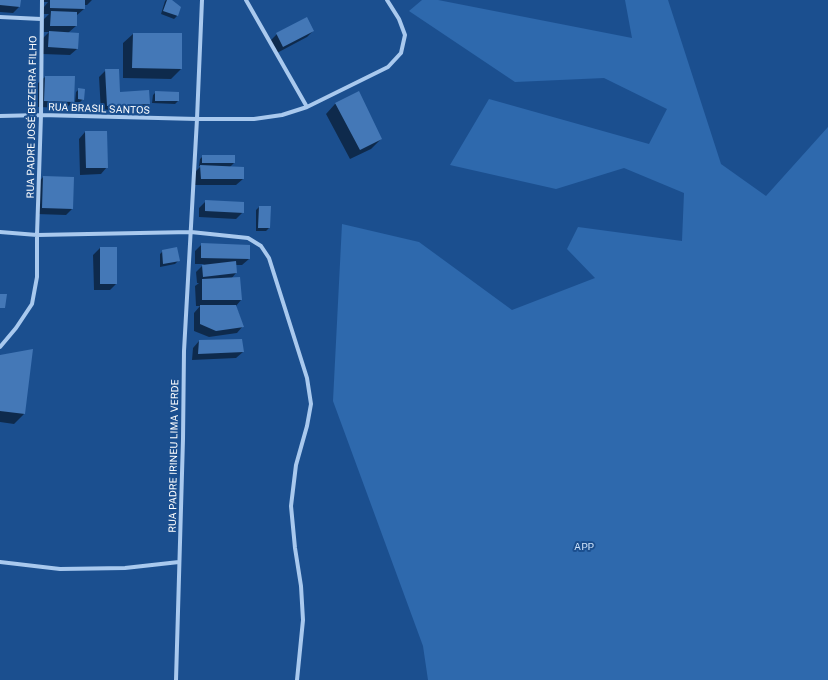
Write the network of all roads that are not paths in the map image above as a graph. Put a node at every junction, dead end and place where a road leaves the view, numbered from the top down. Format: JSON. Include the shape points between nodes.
{"nodes":[{"id":1,"x":42,"y":0,"type":"edge"},
{"id":2,"x":202,"y":0,"type":"edge"},
{"id":3,"x":246,"y":0,"type":"edge"},
{"id":4,"x":387,"y":0,"type":"edge"},
{"id":5,"x":0,"y":17,"type":"edge"},
{"id":6,"x":41,"y":19,"type":"junction"},
{"id":7,"x":307,"y":107,"type":"junction"},
{"id":8,"x":40,"y":115,"type":"junction"},
{"id":9,"x":0,"y":116,"type":"edge"},
{"id":10,"x":197,"y":119,"type":"junction"},
{"id":11,"x":0,"y":232,"type":"edge"},
{"id":12,"x":191,"y":232,"type":"junction"},
{"id":13,"x":37,"y":235,"type":"junction"},
{"id":14,"x":0,"y":347,"type":"edge"},
{"id":15,"x":0,"y":562,"type":"edge"},
{"id":16,"x":179,"y":562,"type":"junction"},
{"id":17,"x":176,"y":680,"type":"edge"},
{"id":18,"x":297,"y":680,"type":"edge"}],
"edges":[{"from":1,"to":6,"type":"street","name":"RUA PADRE JOSÉ BEZERRA FILHO"},
{"from":2,"to":10,"type":"street","name":"RUA PADRE IRINEU LIMA VERDE"},
{"from":3,"to":7,"type":"street"},
{"from":4,"to":7,"type":"street","name":"RUA BRASIL SANTOS","via":[[400,19],[404,35],[401,53],[388,67]]},
{"from":5,"to":6,"type":"street"},
{"from":6,"to":8,"type":"street","name":"RUA PADRE JOSÉ BEZERRA FILHO"},
{"from":7,"to":10,"type":"street","name":"RUA BRASIL SANTOS","via":[[282,115],[254,119]]},
{"from":8,"to":9,"type":"street","name":"RUA BRASIL SANTOS"},
{"from":8,"to":10,"type":"street","name":"RUA BRASIL SANTOS"},
{"from":8,"to":13,"type":"street","name":"RUA PADRE JOSÉ BEZERRA FILHO"},
{"from":10,"to":12,"type":"street","name":"RUA PADRE IRINEU LIMA VERDE"},
{"from":11,"to":13,"type":"street"},
{"from":12,"to":13,"type":"street"},
{"from":12,"to":16,"type":"street","name":"RUA PADRE IRINEU LIMA VERDE","via":[[184,351]]},
{"from":12,"to":18,"type":"street","via":[[248,238],[260,246],[269,258],[307,378],[311,404],[296,465],[291,506],[303,620]]},
{"from":13,"to":14,"type":"street","name":"RUA PADRE JOSÉ BEZERRA FILHO","via":[[37,277],[32,304]]},
{"from":15,"to":16,"type":"street","via":[[60,569],[125,568]]},
{"from":16,"to":17,"type":"street","name":"RUA PADRE IRINEU LIMA VERDE"}]}
